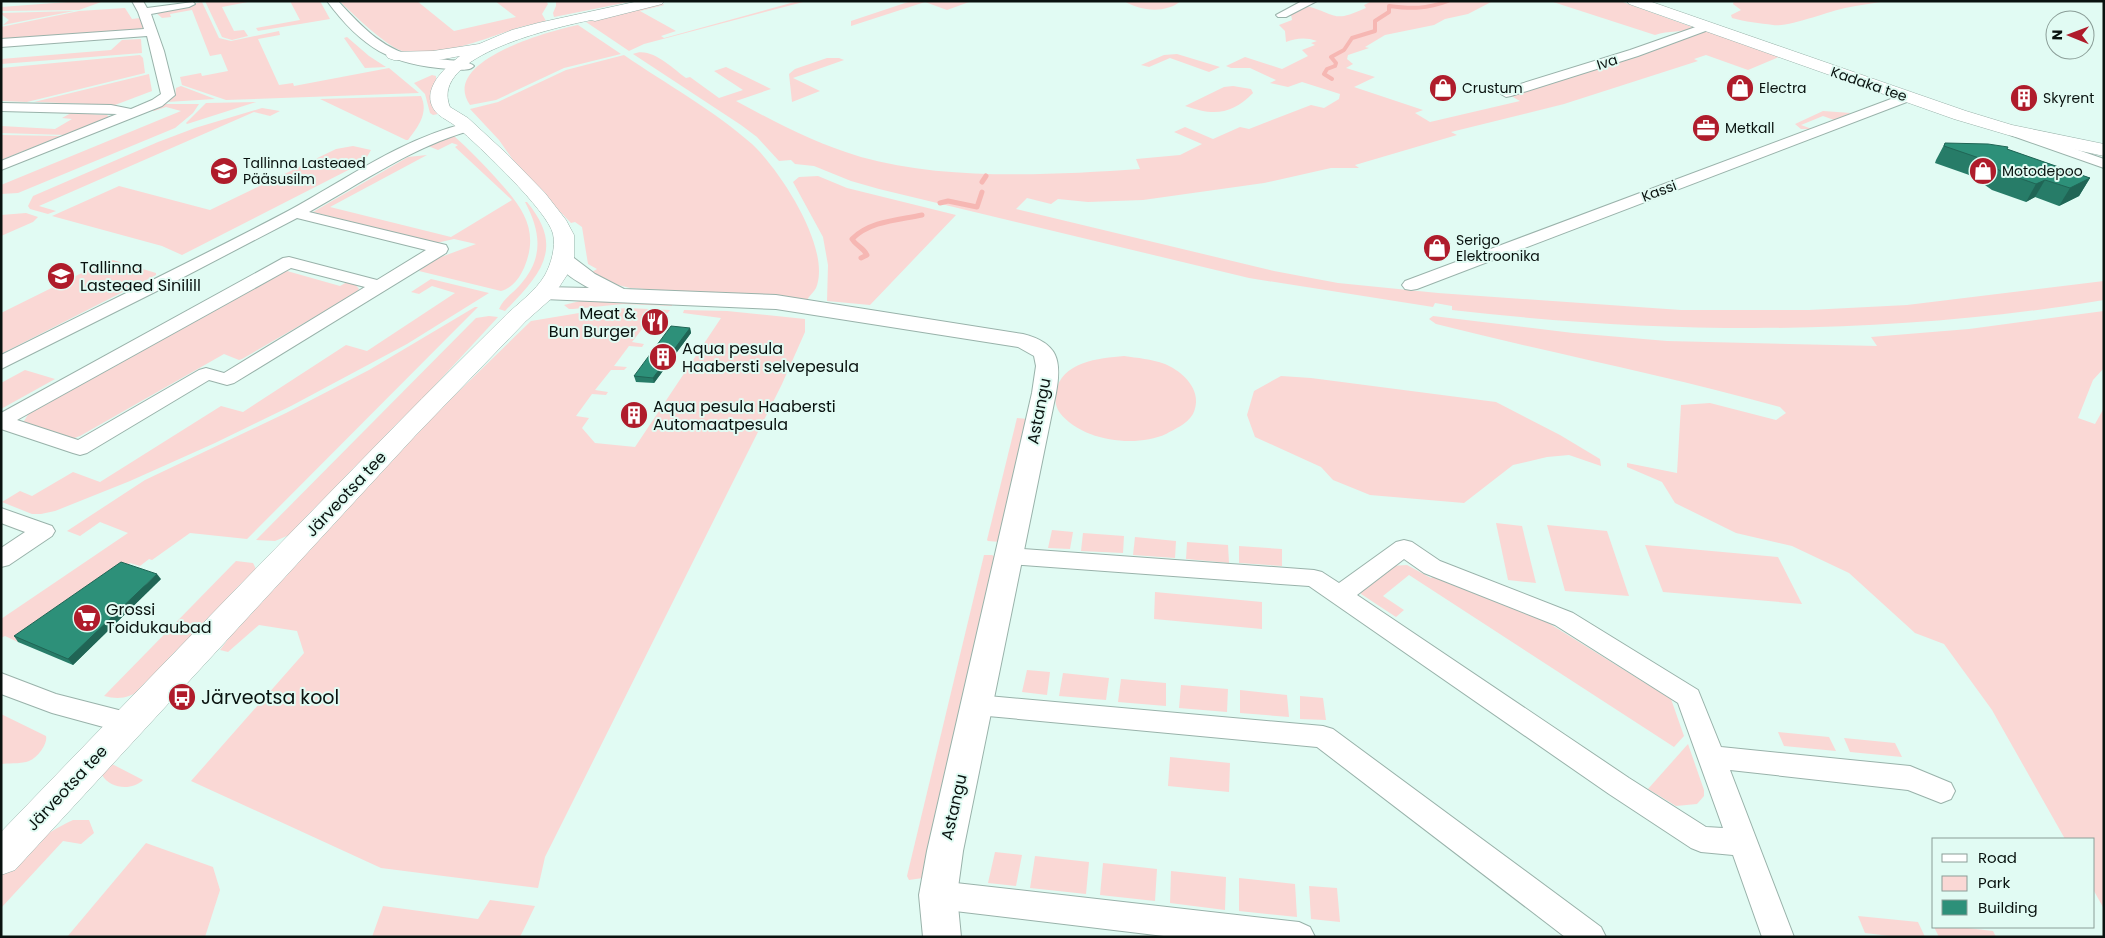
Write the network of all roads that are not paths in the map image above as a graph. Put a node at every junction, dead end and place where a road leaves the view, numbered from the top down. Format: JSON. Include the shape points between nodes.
{"nodes":[{"id":1,"x":332,"y":1,"type":"edge"},
{"id":2,"x":657,"y":1,"type":"edge"},
{"id":3,"x":1312,"y":1,"type":"edge"},
{"id":4,"x":1634,"y":1,"type":"edge"},
{"id":5,"x":189,"y":4,"type":"dead end"},
{"id":6,"x":141,"y":6,"type":"edge"},
{"id":7,"x":612,"y":12,"type":"junction"},
{"id":8,"x":1282,"y":15,"type":"dead end"},
{"id":9,"x":1707,"y":27,"type":"junction"},
{"id":10,"x":152,"y":32,"type":"junction"},
{"id":11,"x":502,"y":39,"type":"junction"},
{"id":12,"x":1,"y":44,"type":"edge"},
{"id":13,"x":376,"y":44,"type":"junction"},
{"id":14,"x":394,"y":55,"type":"junction"},
{"id":15,"x":458,"y":69,"type":"junction"},
{"id":16,"x":167,"y":86,"type":"junction"},
{"id":17,"x":1506,"y":93,"type":"dead end"},
{"id":18,"x":1906,"y":96,"type":"junction"},
{"id":19,"x":1,"y":107,"type":"edge"},
{"id":20,"x":110,"y":110,"type":"junction"},
{"id":21,"x":133,"y":113,"type":"junction"},
{"id":22,"x":464,"y":123,"type":"junction"},
{"id":23,"x":2008,"y":130,"type":"junction"},
{"id":24,"x":2104,"y":150,"type":"edge"},
{"id":25,"x":2104,"y":164,"type":"edge"},
{"id":26,"x":1,"y":166,"type":"edge"},
{"id":27,"x":296,"y":213,"type":"junction"},
{"id":28,"x":563,"y":259,"type":"junction"},
{"id":29,"x":1411,"y":285,"type":"dead end"},
{"id":30,"x":380,"y":286,"type":"junction"},
{"id":31,"x":544,"y":293,"type":"junction"},
{"id":32,"x":628,"y":295,"type":"junction"},
{"id":33,"x":1,"y":363,"type":"edge"},
{"id":34,"x":1,"y":422,"type":"edge"},
{"id":35,"x":1,"y":515,"type":"edge"},
{"id":36,"x":1010,"y":556,"type":"junction"},
{"id":37,"x":1,"y":559,"type":"edge"},
{"id":38,"x":1340,"y":595,"type":"junction"},
{"id":39,"x":1,"y":683,"type":"edge"},
{"id":40,"x":977,"y":704,"type":"junction"},
{"id":41,"x":129,"y":723,"type":"junction"},
{"id":42,"x":1711,"y":757,"type":"junction"},
{"id":43,"x":1941,"y":791,"type":"dead end"},
{"id":44,"x":1743,"y":843,"type":"junction"},
{"id":45,"x":1,"y":858,"type":"edge"},
{"id":46,"x":938,"y":895,"type":"junction"},
{"id":47,"x":942,"y":937,"type":"edge"},
{"id":48,"x":1299,"y":937,"type":"edge"},
{"id":49,"x":1590,"y":937,"type":"edge"},
{"id":50,"x":1778,"y":937,"type":"edge"}],
"edges":[{"from":1,"to":13,"type":"street"},
{"from":2,"to":7,"type":"main road"},
{"from":3,"to":8,"type":"street"},
{"from":4,"to":9,"type":"main road","name":"Kadaka tee"},
{"from":5,"to":6,"type":"street"},
{"from":6,"to":10,"type":"street"},
{"from":7,"to":11,"type":"main road","via":[[547,25]]},
{"from":7,"to":15,"type":"main road","via":[[532,34]]},
{"from":9,"to":17,"type":"street","name":"Iva"},
{"from":9,"to":18,"type":"main road","name":"Kadaka tee"},
{"from":10,"to":12,"type":"street"},
{"from":10,"to":16,"type":"street"},
{"from":11,"to":14,"type":"main road","via":[[464,52]]},
{"from":11,"to":15,"type":"main road"},
{"from":13,"to":14,"type":"street"},
{"from":13,"to":15,"type":"main road","via":[[378,52],[387,58]]},
{"from":14,"to":15,"type":"street"},
{"from":15,"to":22,"type":"main road","name":"Järveotsa tee","via":[[450,89]]},
{"from":15,"to":22,"type":"main road","name":"Järveotsa tee","via":[[439,94],[440,104],[446,114]]},
{"from":16,"to":20,"type":"street"},
{"from":16,"to":21,"type":"street","via":[[168,95]]},
{"from":18,"to":23,"type":"main road","name":"Kadaka tee"},
{"from":18,"to":29,"type":"street","name":"Kassi"},
{"from":19,"to":20,"type":"street"},
{"from":20,"to":21,"type":"street"},
{"from":21,"to":26,"type":"street"},
{"from":22,"to":27,"type":"street","via":[[417,144]]},
{"from":22,"to":28,"type":"main road","name":"Järveotsa tee","via":[[559,224],[564,235]]},
{"from":23,"to":24,"type":"main road"},
{"from":23,"to":25,"type":"street","name":"Kadaka tee"},
{"from":27,"to":30,"type":"street","via":[[440,249]]},
{"from":27,"to":33,"type":"street"},
{"from":28,"to":31,"type":"main road","name":"Järveotsa tee"},
{"from":28,"to":32,"type":"street","via":[[573,270],[603,287]]},
{"from":30,"to":34,"type":"street","via":[[289,262]]},
{"from":30,"to":34,"type":"street","via":[[227,379],[206,374],[80,448]]},
{"from":31,"to":32,"type":"street","name":"Astangu"},
{"from":31,"to":41,"type":"main road","name":"Järveotsa tee","via":[[412,423]]},
{"from":32,"to":36,"type":"street","name":"Astangu","via":[[736,299],[816,307],[1010,338],[1037,347],[1048,360],[1048,369]]},
{"from":35,"to":37,"type":"street","via":[[44,531]]},
{"from":36,"to":38,"type":"street","via":[[1314,578]]},
{"from":36,"to":40,"type":"street","name":"Astangu"},
{"from":38,"to":42,"type":"street","via":[[1404,548],[1432,567],[1564,619],[1689,697]]},
{"from":38,"to":44,"type":"street","via":[[1618,786],[1701,839]]},
{"from":39,"to":41,"type":"street","via":[[52,703]]},
{"from":40,"to":46,"type":"street","name":"Astangu"},
{"from":40,"to":49,"type":"street","via":[[1323,737]]},
{"from":41,"to":45,"type":"main road","name":"Järveotsa tee"},
{"from":42,"to":43,"type":"street","via":[[1910,778]]},
{"from":42,"to":44,"type":"street"},
{"from":44,"to":50,"type":"street"},
{"from":46,"to":47,"type":"street","name":"Astangu"},
{"from":46,"to":48,"type":"street"}]}
